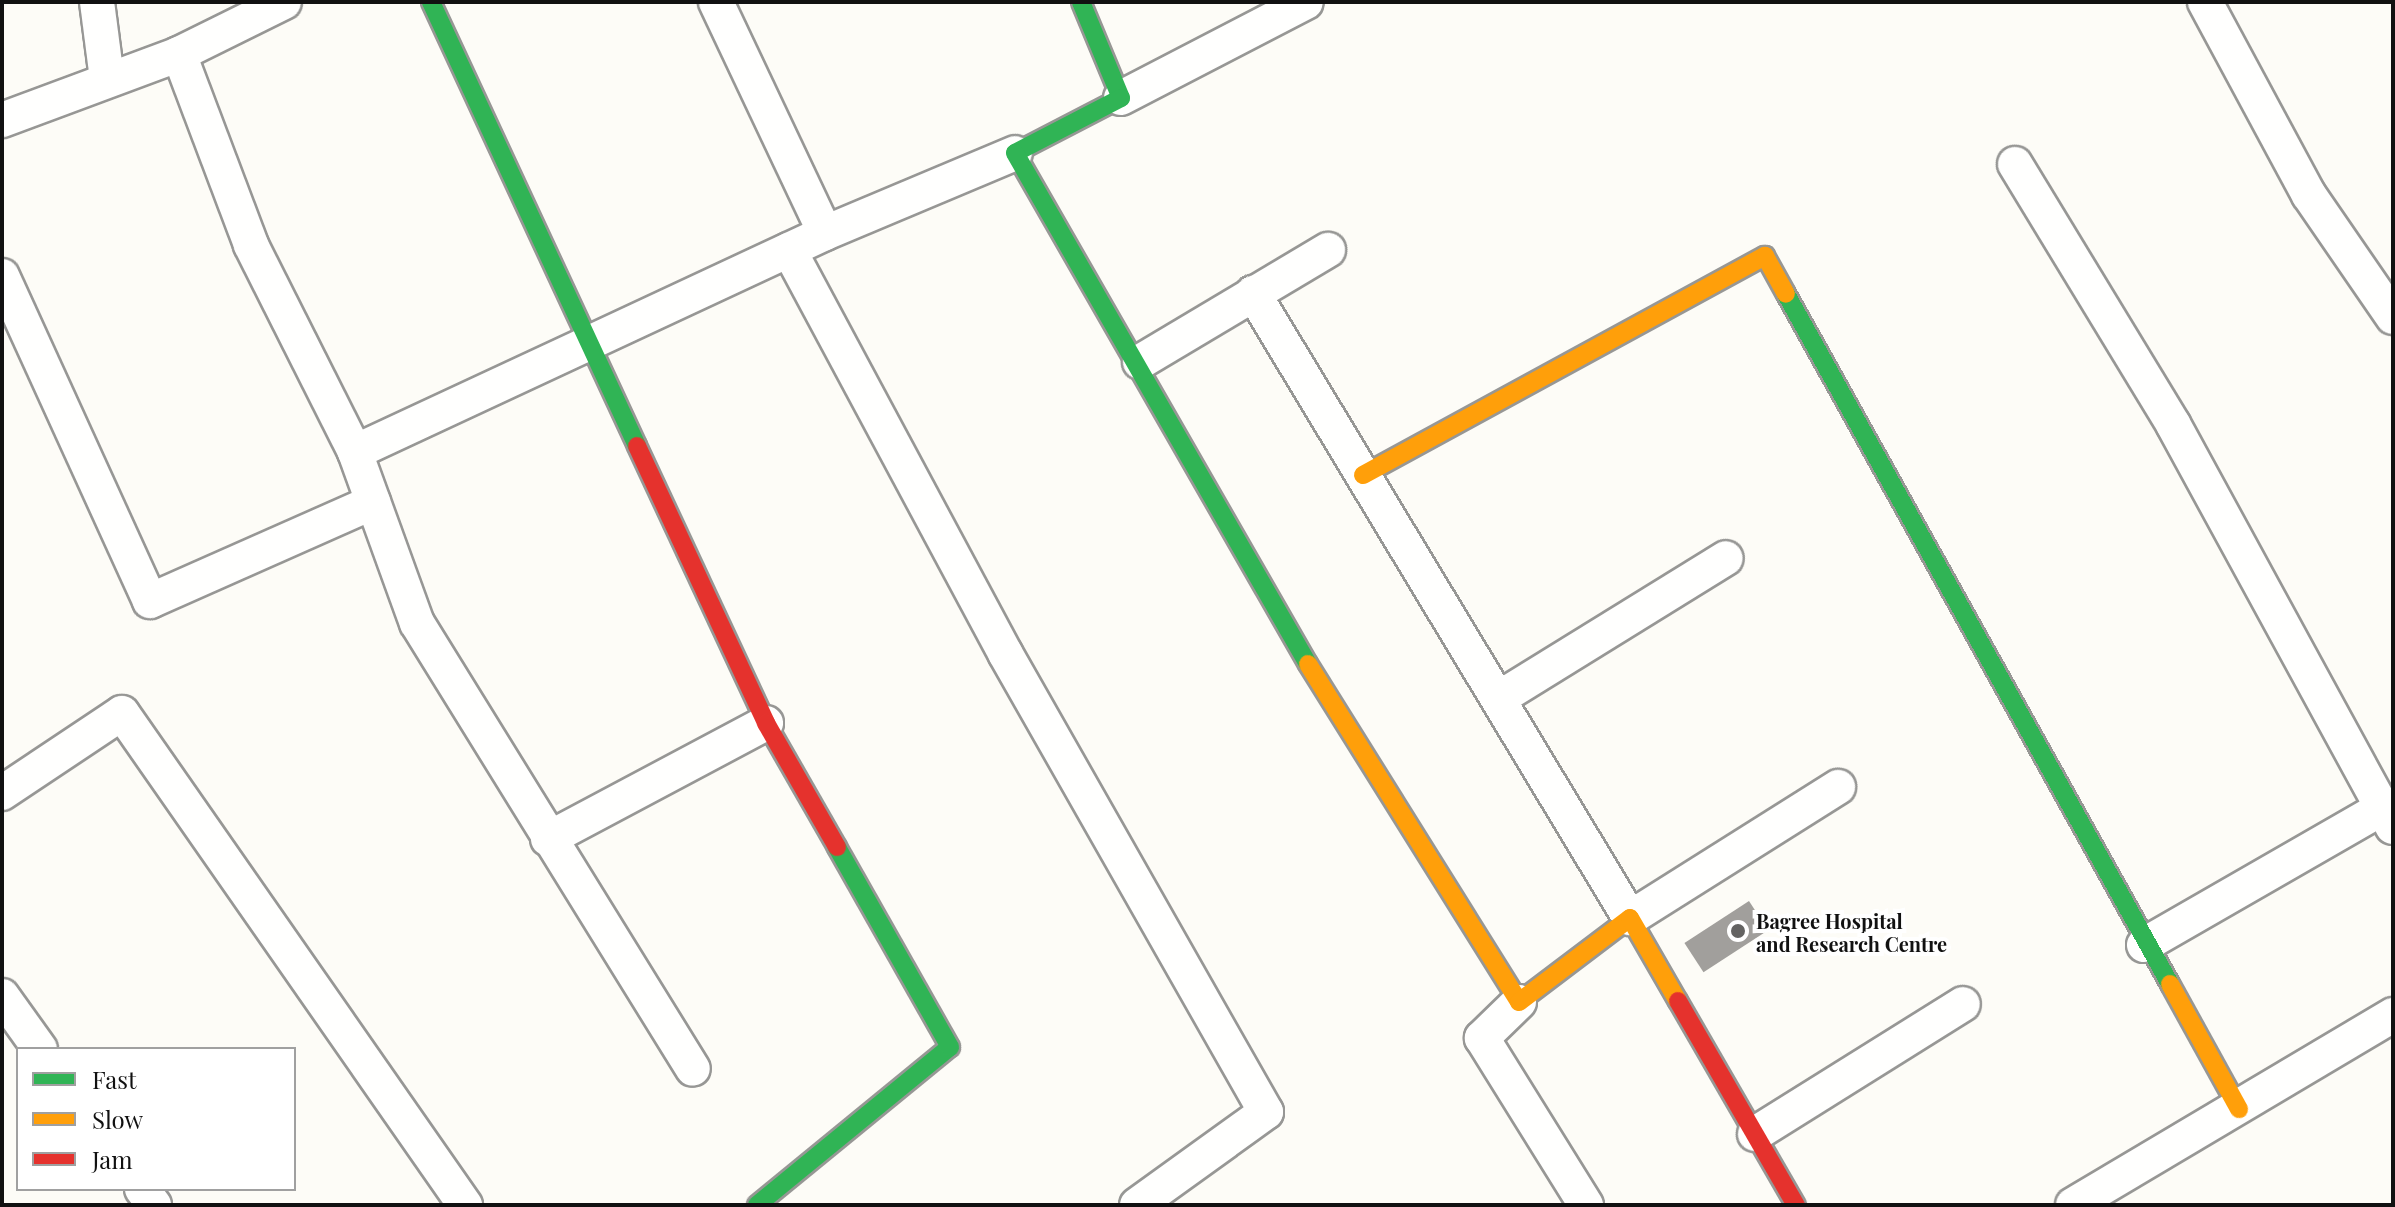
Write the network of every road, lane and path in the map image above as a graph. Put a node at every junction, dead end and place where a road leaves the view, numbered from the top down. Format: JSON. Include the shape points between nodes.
{"nodes":[{"id":1,"x":97,"y":2,"type":"edge"},
{"id":2,"x":284,"y":2,"type":"edge"},
{"id":3,"x":431,"y":2,"type":"edge"},
{"id":4,"x":716,"y":2,"type":"edge"},
{"id":5,"x":1081,"y":2,"type":"edge"},
{"id":6,"x":1306,"y":2,"type":"edge"},
{"id":7,"x":2205,"y":2,"type":"edge"},
{"id":8,"x":179,"y":54,"type":"junction"},
{"id":9,"x":107,"y":79,"type":"junction"},
{"id":10,"x":1121,"y":98,"type":"junction"},
{"id":11,"x":2,"y":120,"type":"edge"},
{"id":12,"x":1015,"y":153,"type":"junction"},
{"id":13,"x":2015,"y":164,"type":"dead end"},
{"id":14,"x":825,"y":233,"type":"junction"},
{"id":15,"x":789,"y":250,"type":"junction"},
{"id":16,"x":1328,"y":250,"type":"dead end"},
{"id":17,"x":2,"y":276,"type":"edge"},
{"id":18,"x":1253,"y":293,"type":"junction"},
{"id":19,"x":2393,"y":317,"type":"edge"},
{"id":20,"x":588,"y":347,"type":"junction"},
{"id":21,"x":1140,"y":362,"type":"junction"},
{"id":22,"x":355,"y":452,"type":"junction"},
{"id":23,"x":1363,"y":475,"type":"junction"},
{"id":24,"x":373,"y":502,"type":"junction"},
{"id":25,"x":1726,"y":558,"type":"dead end"},
{"id":26,"x":1501,"y":697,"type":"junction"},
{"id":27,"x":766,"y":723,"type":"junction"},
{"id":28,"x":1838,"y":787,"type":"dead end"},
{"id":29,"x":2,"y":793,"type":"edge"},
{"id":30,"x":2387,"y":818,"type":"edge"},
{"id":31,"x":548,"y":839,"type":"junction"},
{"id":32,"x":1630,"y":918,"type":"junction"},
{"id":33,"x":2144,"y":945,"type":"junction"},
{"id":34,"x":2,"y":996,"type":"edge"},
{"id":35,"x":1519,"y":1002,"type":"junction"},
{"id":36,"x":1963,"y":1004,"type":"dead end"},
{"id":37,"x":2393,"y":1015,"type":"edge"},
{"id":38,"x":39,"y":1047,"type":"edge"},
{"id":39,"x":693,"y":1069,"type":"dead end"},
{"id":40,"x":2239,"y":1109,"type":"junction"},
{"id":41,"x":1755,"y":1134,"type":"junction"},
{"id":42,"x":465,"y":1205,"type":"edge"},
{"id":43,"x":757,"y":1205,"type":"edge"},
{"id":44,"x":1137,"y":1205,"type":"edge"},
{"id":45,"x":1586,"y":1205,"type":"edge"},
{"id":46,"x":1796,"y":1205,"type":"edge"},
{"id":47,"x":2073,"y":1205,"type":"edge"}],
"edges":[{"from":1,"to":9,"type":"street"},
{"from":2,"to":8,"type":"street"},
{"from":3,"to":20,"type":"street"},
{"from":4,"to":14,"type":"street"},
{"from":5,"to":10,"type":"street"},
{"from":6,"to":10,"type":"street"},
{"from":7,"to":19,"type":"street","via":[[2309,195]]},
{"from":8,"to":9,"type":"street"},
{"from":8,"to":22,"type":"street","via":[[251,245]]},
{"from":9,"to":11,"type":"street"},
{"from":10,"to":12,"type":"street"},
{"from":12,"to":14,"type":"street"},
{"from":12,"to":21,"type":"street"},
{"from":13,"to":30,"type":"street","via":[[2173,424]]},
{"from":14,"to":15,"type":"street"},
{"from":15,"to":20,"type":"street"},
{"from":15,"to":44,"type":"street","via":[[1005,653],[1266,1112]]},
{"from":16,"to":18,"type":"street"},
{"from":17,"to":24,"type":"street","via":[[150,601]]},
{"from":18,"to":21,"type":"street"},
{"from":18,"to":23,"type":"street"},
{"from":20,"to":22,"type":"street"},
{"from":20,"to":27,"type":"street"},
{"from":21,"to":35,"type":"street","via":[[1250,571]]},
{"from":22,"to":24,"type":"street"},
{"from":23,"to":26,"type":"street"},
{"from":23,"to":33,"type":"street","via":[[1765,256]]},
{"from":24,"to":31,"type":"street","via":[[417,623]]},
{"from":25,"to":26,"type":"street"},
{"from":26,"to":32,"type":"street"},
{"from":27,"to":31,"type":"street"},
{"from":27,"to":43,"type":"street","via":[[950,1047]]},
{"from":28,"to":32,"type":"street"},
{"from":29,"to":42,"type":"street","via":[[122,713]]},
{"from":30,"to":33,"type":"street"},
{"from":31,"to":39,"type":"street"},
{"from":32,"to":35,"type":"street"},
{"from":32,"to":41,"type":"street"},
{"from":33,"to":40,"type":"street"},
{"from":34,"to":38,"type":"street"},
{"from":35,"to":45,"type":"street","via":[[1482,1038]]},
{"from":36,"to":41,"type":"street"},
{"from":37,"to":40,"type":"street"},
{"from":40,"to":47,"type":"street"},
{"from":41,"to":46,"type":"street"}]}
